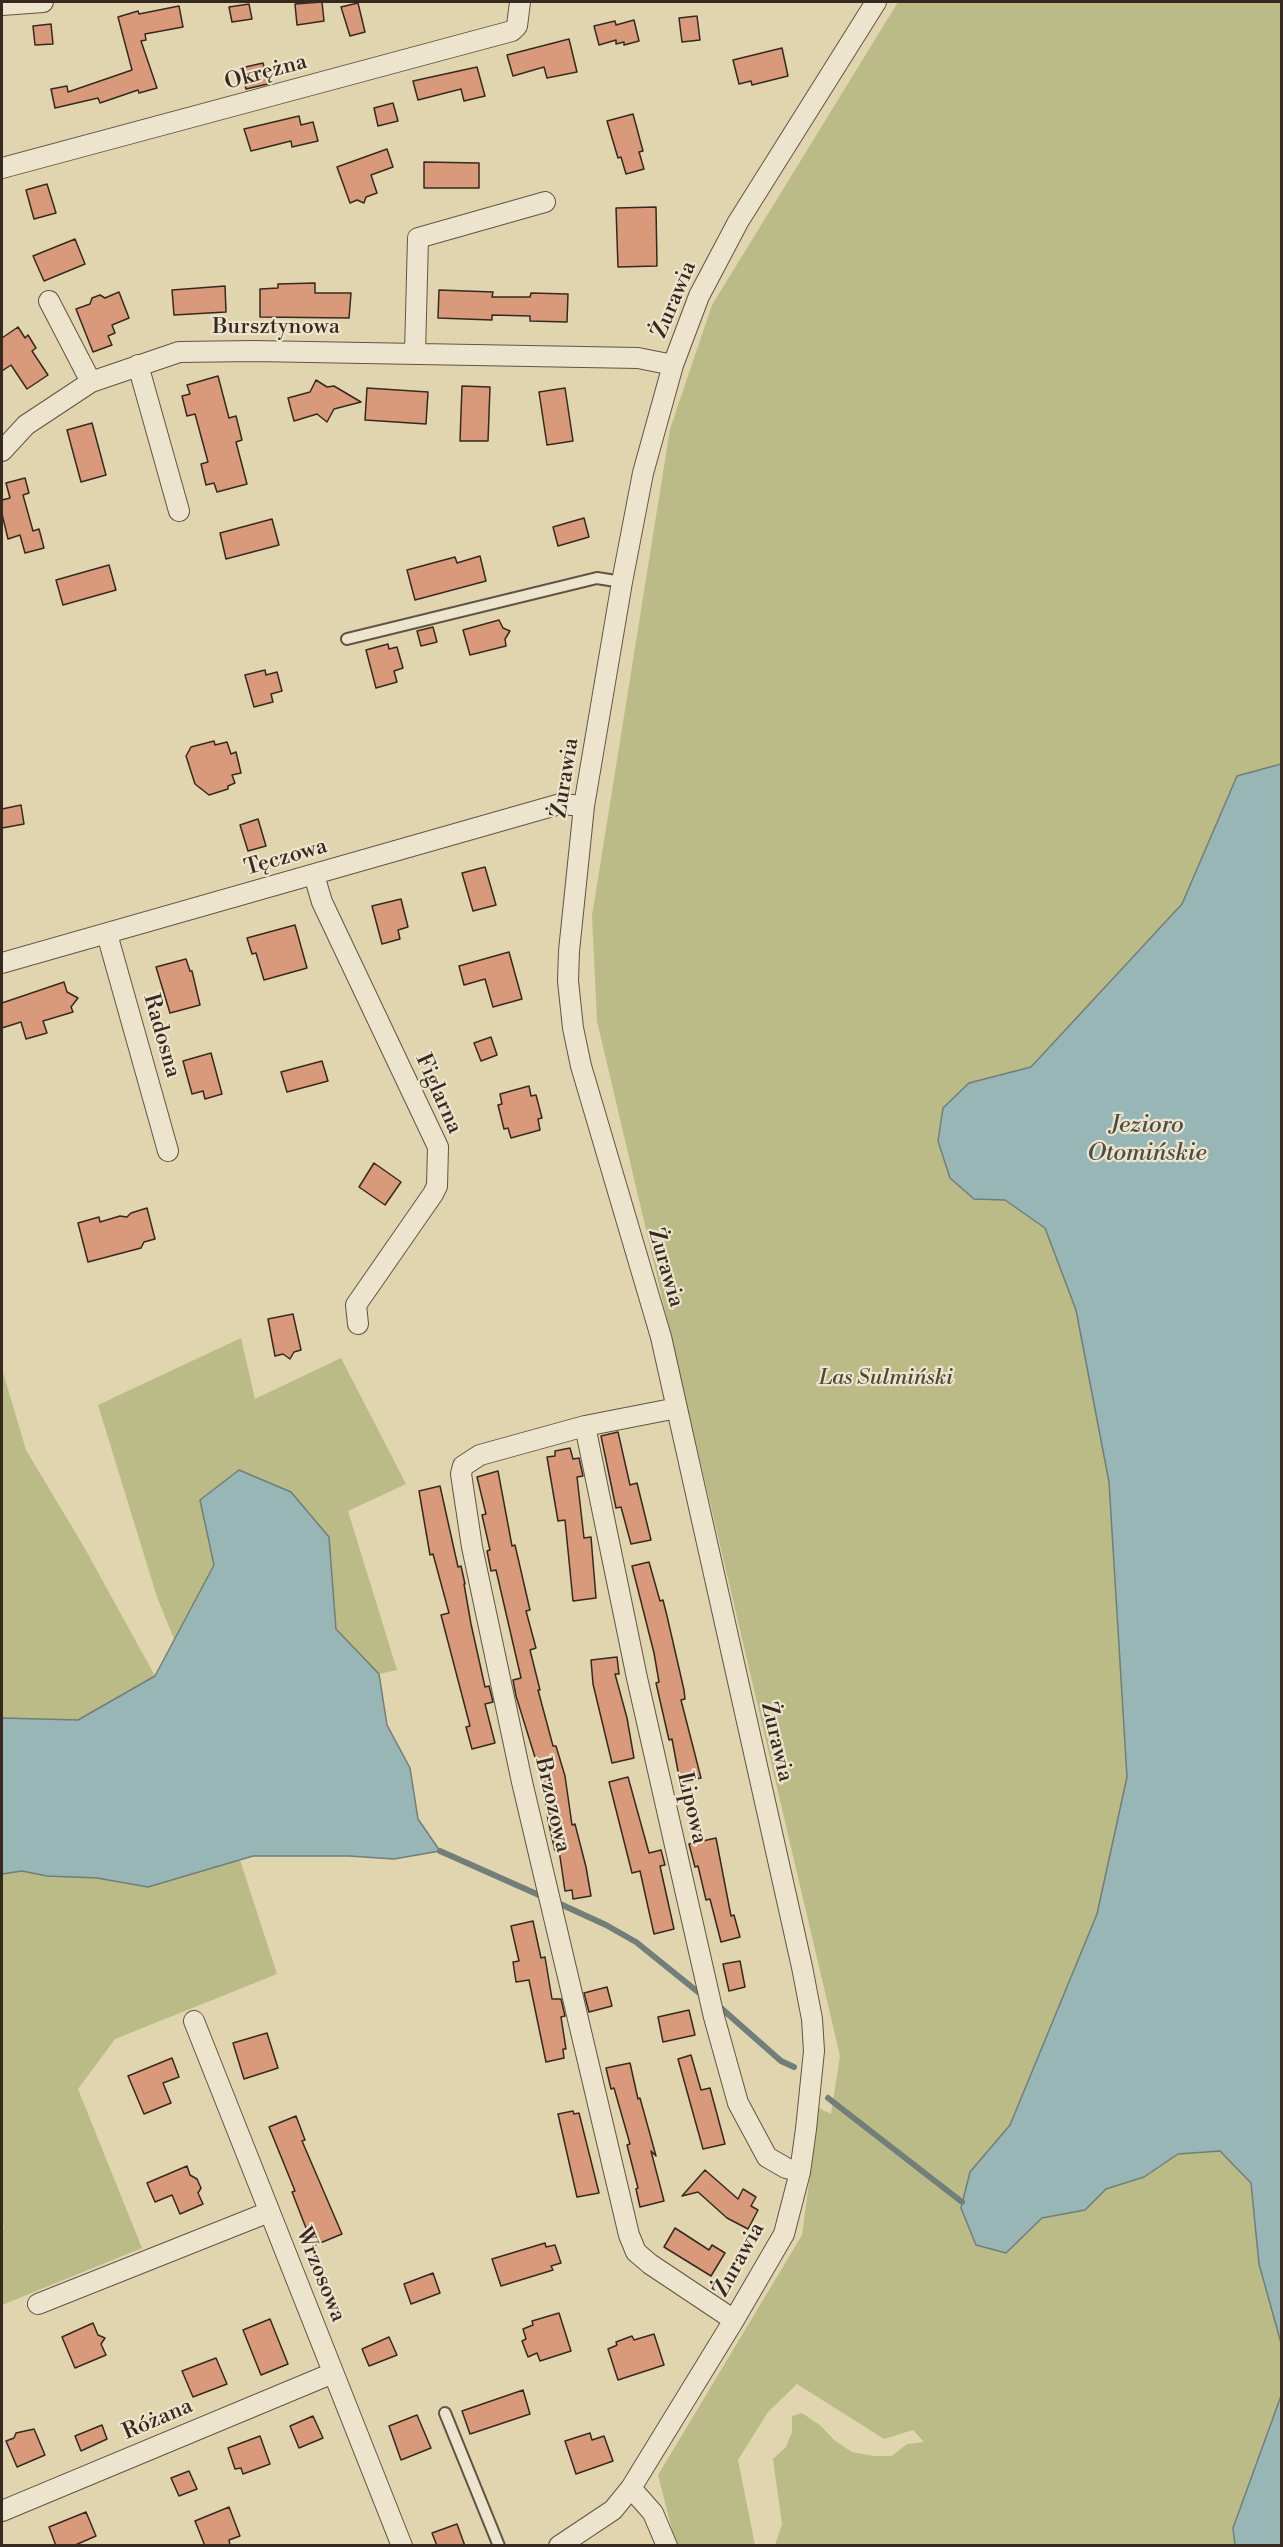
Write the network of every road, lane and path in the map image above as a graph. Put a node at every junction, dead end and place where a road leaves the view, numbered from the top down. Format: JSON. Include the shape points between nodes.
{"nodes":[{"id":1,"x":43,"y":2,"type":"edge"},
{"id":2,"x":520,"y":2,"type":"edge"},
{"id":3,"x":870,"y":4,"type":"edge"},
{"id":4,"x":2,"y":5,"type":"edge"},
{"id":5,"x":2,"y":168,"type":"edge"},
{"id":6,"x":544,"y":202,"type":"dead end"},
{"id":7,"x":50,"y":301,"type":"dead end"},
{"id":8,"x":415,"y":353,"type":"junction"},
{"id":9,"x":138,"y":365,"type":"junction"},
{"id":10,"x":673,"y":365,"type":"junction"},
{"id":11,"x":91,"y":382,"type":"junction"},
{"id":12,"x":2,"y":451,"type":"edge"},
{"id":13,"x":179,"y":511,"type":"dead end"},
{"id":14,"x":622,"y":582,"type":"junction"},
{"id":15,"x":347,"y":639,"type":"dead end"},
{"id":16,"x":585,"y":806,"type":"junction"},
{"id":17,"x":314,"y":875,"type":"junction"},
{"id":18,"x":107,"y":934,"type":"junction"},
{"id":19,"x":2,"y":963,"type":"edge"},
{"id":20,"x":168,"y":1151,"type":"dead end"},
{"id":21,"x":358,"y":1324,"type":"dead end"},
{"id":22,"x":677,"y":1408,"type":"junction"},
{"id":23,"x":585,"y":1426,"type":"junction"},
{"id":24,"x":194,"y":2021,"type":"dead end"},
{"id":25,"x":800,"y":2172,"type":"junction"},
{"id":26,"x":269,"y":2212,"type":"junction"},
{"id":27,"x":38,"y":2304,"type":"dead end"},
{"id":28,"x":734,"y":2320,"type":"junction"},
{"id":29,"x":333,"y":2373,"type":"junction"},
{"id":30,"x":445,"y":2414,"type":"dead end"},
{"id":31,"x":631,"y":2488,"type":"junction"},
{"id":32,"x":2,"y":2511,"type":"edge"},
{"id":33,"x":402,"y":2546,"type":"edge"},
{"id":34,"x":499,"y":2546,"type":"edge"},
{"id":35,"x":560,"y":2546,"type":"edge"},
{"id":36,"x":667,"y":2546,"type":"edge"}],
"edges":[{"from":1,"to":4,"type":"street"},
{"from":2,"to":5,"type":"street","name":"Okrężna","via":[[517,26],[512,31]]},
{"from":3,"to":10,"type":"street","name":"Żurawia","via":[[738,222],[699,296]]},
{"from":6,"to":8,"type":"street","via":[[417,238]]},
{"from":7,"to":11,"type":"street"},
{"from":8,"to":9,"type":"street","name":"Bursztynowa","via":[[179,352]]},
{"from":8,"to":10,"type":"street","name":"Bursztynowa","via":[[638,358]]},
{"from":9,"to":11,"type":"street","name":"Bursztynowa"},
{"from":9,"to":13,"type":"street"},
{"from":10,"to":14,"type":"street","name":"Żurawia","via":[[643,473]]},
{"from":11,"to":12,"type":"street","name":"Bursztynowa","via":[[26,425]]},
{"from":14,"to":15,"type":"lane","via":[[597,578]]},
{"from":14,"to":16,"type":"street","name":"Żurawia"},
{"from":16,"to":17,"type":"street","name":"Tęczowa","via":[[560,804]]},
{"from":16,"to":22,"type":"street","name":"Żurawia","via":[[569,951],[573,1028],[592,1106],[661,1337]]},
{"from":17,"to":18,"type":"street","name":"Tęczowa"},
{"from":17,"to":21,"type":"street","name":"Figlarna","via":[[322,902],[438,1147],[434,1194],[356,1305]]},
{"from":18,"to":19,"type":"street","name":"Tęczowa"},
{"from":18,"to":20,"type":"street","name":"Radosna"},
{"from":22,"to":23,"type":"street","name":"Brzozowa"},
{"from":22,"to":25,"type":"street","name":"Żurawia","via":[[812,2019],[814,2051]]},
{"from":23,"to":25,"type":"street","name":"Lipowa","via":[[639,1689],[714,2016],[738,2103],[767,2157]]},
{"from":23,"to":28,"type":"street","name":"Brzozowa","via":[[480,1455],[463,1466],[471,1547],[628,2235],[636,2252],[650,2264]]},
{"from":24,"to":26,"type":"street","name":"Wrzosowa"},
{"from":25,"to":28,"type":"street","name":"Żurawia","via":[[784,2234]]},
{"from":26,"to":27,"type":"street"},
{"from":26,"to":29,"type":"street","name":"Wrzosowa"},
{"from":28,"to":31,"type":"street","name":"Żurawia"},
{"from":29,"to":32,"type":"street","name":"Różana"},
{"from":29,"to":33,"type":"street","name":"Wrzosowa"},
{"from":30,"to":34,"type":"lane"},
{"from":31,"to":35,"type":"street","name":"Żurawia","via":[[613,2510]]},
{"from":31,"to":36,"type":"street","via":[[652,2513]]}]}
